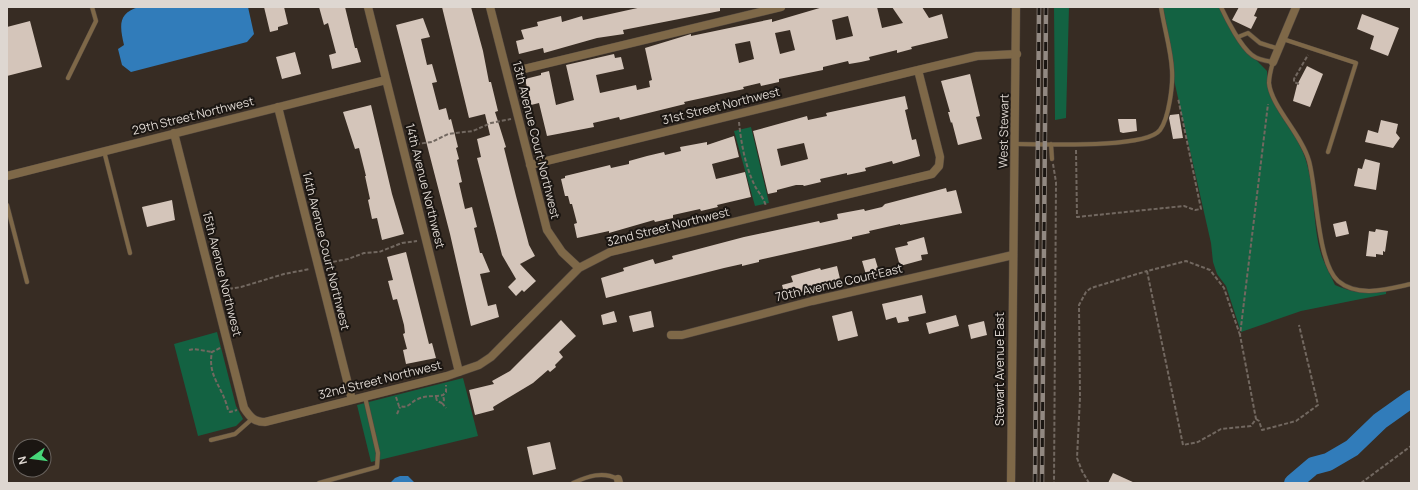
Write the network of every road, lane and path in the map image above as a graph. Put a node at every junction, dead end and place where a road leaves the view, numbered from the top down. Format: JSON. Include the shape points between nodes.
{"nodes":[{"id":1,"x":92,"y":7,"type":"edge"},
{"id":2,"x":368,"y":7,"type":"edge"},
{"id":3,"x":490,"y":7,"type":"edge"},
{"id":4,"x":781,"y":7,"type":"edge"},
{"id":5,"x":1016,"y":7,"type":"edge"},
{"id":6,"x":1161,"y":7,"type":"edge"},
{"id":7,"x":1221,"y":7,"type":"edge"},
{"id":8,"x":1296,"y":7,"type":"edge"},
{"id":9,"x":1238,"y":37,"type":"junction"},
{"id":10,"x":1283,"y":39,"type":"junction"},
{"id":11,"x":1310,"y":48,"type":"junction"},
{"id":12,"x":1279,"y":49,"type":"junction"},
{"id":13,"x":1017,"y":54,"type":"junction"},
{"id":14,"x":1273,"y":62,"type":"junction"},
{"id":15,"x":524,"y":69,"type":"dead end"},
{"id":16,"x":918,"y":70,"type":"junction"},
{"id":17,"x":68,"y":78,"type":"dead end"},
{"id":18,"x":386,"y":80,"type":"junction"},
{"id":19,"x":1172,"y":84,"type":"junction"},
{"id":20,"x":1299,"y":84,"type":"dead end"},
{"id":21,"x":1268,"y":103,"type":"dead end"},
{"id":22,"x":278,"y":107,"type":"junction"},
{"id":23,"x":738,"y":113,"type":"junction"},
{"id":24,"x":518,"y":117,"type":"junction"},
{"id":25,"x":174,"y":133,"type":"junction"},
{"id":26,"x":1016,"y":144,"type":"junction"},
{"id":27,"x":1051,"y":144,"type":"junction"},
{"id":28,"x":1076,"y":144,"type":"junction"},
{"id":29,"x":402,"y":146,"type":"junction"},
{"id":30,"x":104,"y":151,"type":"junction"},
{"id":31,"x":1328,"y":152,"type":"dead end"},
{"id":32,"x":1052,"y":159,"type":"joint"},
{"id":33,"x":530,"y":165,"type":"junction"},
{"id":34,"x":7,"y":176,"type":"edge"},
{"id":35,"x":7,"y":205,"type":"edge"},
{"id":36,"x":768,"y":214,"type":"junction"},
{"id":37,"x":130,"y":253,"type":"dead end"},
{"id":38,"x":1013,"y":255,"type":"junction"},
{"id":39,"x":579,"y":268,"type":"junction"},
{"id":40,"x":1148,"y":271,"type":"junction"},
{"id":41,"x":27,"y":282,"type":"dead end"},
{"id":42,"x":1410,"y":284,"type":"edge"},
{"id":43,"x":1299,"y":325,"type":"dead end"},
{"id":44,"x":671,"y":335,"type":"dead end"},
{"id":45,"x":1240,"y":335,"type":"junction"},
{"id":46,"x":228,"y":345,"type":"junction"},
{"id":47,"x":189,"y":350,"type":"dead end"},
{"id":48,"x":212,"y":352,"type":"junction"},
{"id":49,"x":459,"y":372,"type":"junction"},
{"id":50,"x":444,"y":376,"type":"junction"},
{"id":51,"x":394,"y":389,"type":"junction"},
{"id":52,"x":443,"y":395,"type":"junction"},
{"id":53,"x":365,"y":396,"type":"junction"},
{"id":54,"x":436,"y":397,"type":"junction"},
{"id":55,"x":352,"y":400,"type":"junction"},
{"id":56,"x":442,"y":403,"type":"junction"},
{"id":57,"x":400,"y":407,"type":"junction"},
{"id":58,"x":244,"y":408,"type":"junction"},
{"id":59,"x":446,"y":408,"type":"dead end"},
{"id":60,"x":397,"y":414,"type":"dead end"},
{"id":61,"x":252,"y":419,"type":"junction"},
{"id":62,"x":1256,"y":419,"type":"junction"},
{"id":63,"x":211,"y":440,"type":"dead end"},
{"id":64,"x":1411,"y":446,"type":"edge"},
{"id":65,"x":619,"y":481,"type":"edge"},
{"id":66,"x":319,"y":483,"type":"edge"},
{"id":67,"x":573,"y":483,"type":"edge"},
{"id":68,"x":1011,"y":483,"type":"edge"},
{"id":69,"x":1054,"y":483,"type":"edge"},
{"id":70,"x":1089,"y":483,"type":"edge"},
{"id":71,"x":1361,"y":483,"type":"edge"}],
"edges":[{"from":1,"to":17,"type":"lane","via":[[96,21]]},
{"from":2,"to":18,"type":"street","name":"14th Avenue Northwest"},
{"from":3,"to":24,"type":"street","name":"13th Avenue Court Northwest"},
{"from":4,"to":15,"type":"street"},
{"from":5,"to":13,"type":"street","name":"West Stewart"},
{"from":6,"to":19,"type":"lane","via":[[1171,61]]},
{"from":7,"to":9,"type":"lane"},
{"from":8,"to":10,"type":"street"},
{"from":9,"to":12,"type":"lane","via":[[1246,32],[1260,44]]},
{"from":9,"to":14,"type":"lane","via":[[1252,55]]},
{"from":10,"to":11,"type":"lane"},
{"from":10,"to":12,"type":"street"},
{"from":11,"to":20,"type":"path","via":[[1294,79],[1294,82]]},
{"from":11,"to":31,"type":"lane","via":[[1356,62]]},
{"from":12,"to":14,"type":"street"},
{"from":13,"to":16,"type":"street","via":[[977,56]]},
{"from":13,"to":26,"type":"street","name":"West Stewart"},
{"from":14,"to":42,"type":"lane","via":[[1269,84],[1308,158],[1324,250],[1334,277],[1343,285],[1361,291]]},
{"from":16,"to":23,"type":"street","name":"31st Street Northwest"},
{"from":16,"to":36,"type":"street","name":"32nd Street Northwest","via":[[940,156],[939,166],[932,174]]},
{"from":18,"to":22,"type":"street","name":"29th Street Northwest"},
{"from":18,"to":29,"type":"street","name":"14th Avenue Northwest"},
{"from":19,"to":28,"type":"lane","via":[[1165,119],[1156,134],[1143,139]]},
{"from":19,"to":28,"type":"path","via":[[1177,93],[1201,209],[1195,210],[1184,206],[1076,216]]},
{"from":21,"to":45,"type":"path"},
{"from":22,"to":25,"type":"street","name":"29th Street Northwest"},
{"from":22,"to":55,"type":"street","name":"14th Avenue Court Northwest"},
{"from":23,"to":33,"type":"street","name":"31st Street Northwest"},
{"from":23,"to":36,"type":"path","via":[[741,141],[753,183],[762,195]]},
{"from":24,"to":29,"type":"path","via":[[491,123],[477,130],[448,134],[432,142]]},
{"from":24,"to":33,"type":"street","name":"13th Avenue Court Northwest"},
{"from":25,"to":30,"type":"street","name":"29th Street Northwest"},
{"from":25,"to":46,"type":"street","name":"15th Avenue Northwest"},
{"from":26,"to":27,"type":"lane"},
{"from":26,"to":38,"type":"street","name":"West Stewart"},
{"from":27,"to":28,"type":"lane"},
{"from":27,"to":32,"type":"lane"},
{"from":29,"to":49,"type":"street","name":"14th Avenue Northwest"},
{"from":30,"to":34,"type":"street","name":"29th Street Northwest"},
{"from":30,"to":37,"type":"lane"},
{"from":32,"to":69,"type":"path","via":[[1056,182]]},
{"from":33,"to":39,"type":"street","name":"13th Avenue Court Northwest","via":[[547,230],[562,252]]},
{"from":35,"to":41,"type":"lane"},
{"from":36,"to":39,"type":"street","name":"32nd Street Northwest","via":[[610,252]]},
{"from":38,"to":44,"type":"street","name":"70th Avenue Court East","via":[[812,301],[682,335]]},
{"from":38,"to":68,"type":"street","name":"Stewart Avenue East"},
{"from":39,"to":49,"type":"street","name":"32nd Street Northwest","via":[[490,357],[479,365]]},
{"from":40,"to":45,"type":"path","via":[[1186,260],[1210,270],[1224,288]]},
{"from":40,"to":62,"type":"path","via":[[1184,445],[1198,442],[1221,430],[1251,426]]},
{"from":40,"to":70,"type":"path","via":[[1091,288],[1079,304],[1080,397],[1077,458]]},
{"from":43,"to":62,"type":"path","via":[[1318,405],[1296,421],[1262,430],[1259,420]]},
{"from":45,"to":62,"type":"path"},
{"from":46,"to":48,"type":"path"},
{"from":46,"to":58,"type":"street","name":"15th Avenue Northwest"},
{"from":47,"to":48,"type":"path"},
{"from":48,"to":58,"type":"path","via":[[211,371],[225,396],[228,410],[232,412]]},
{"from":49,"to":50,"type":"street","name":"32nd Street Northwest"},
{"from":50,"to":51,"type":"street","name":"32nd Street Northwest"},
{"from":50,"to":52,"type":"path","via":[[446,389]]},
{"from":51,"to":53,"type":"street","name":"32nd Street Northwest"},
{"from":51,"to":57,"type":"path"},
{"from":52,"to":54,"type":"path"},
{"from":52,"to":56,"type":"path"},
{"from":53,"to":55,"type":"street","name":"32nd Street Northwest"},
{"from":53,"to":66,"type":"lane","via":[[378,453],[377,467]]},
{"from":54,"to":56,"type":"path","via":[[437,401]]},
{"from":54,"to":57,"type":"path","via":[[418,398],[411,405]]},
{"from":55,"to":61,"type":"street","name":"32nd Street Northwest","via":[[265,422]]},
{"from":56,"to":59,"type":"path"},
{"from":57,"to":60,"type":"path"},
{"from":58,"to":61,"type":"street","name":"15th Avenue Northwest"},
{"from":61,"to":63,"type":"lane","via":[[235,434]]},
{"from":64,"to":71,"type":"path"},
{"from":65,"to":67,"type":"lane","via":[[608,474]]}]}
